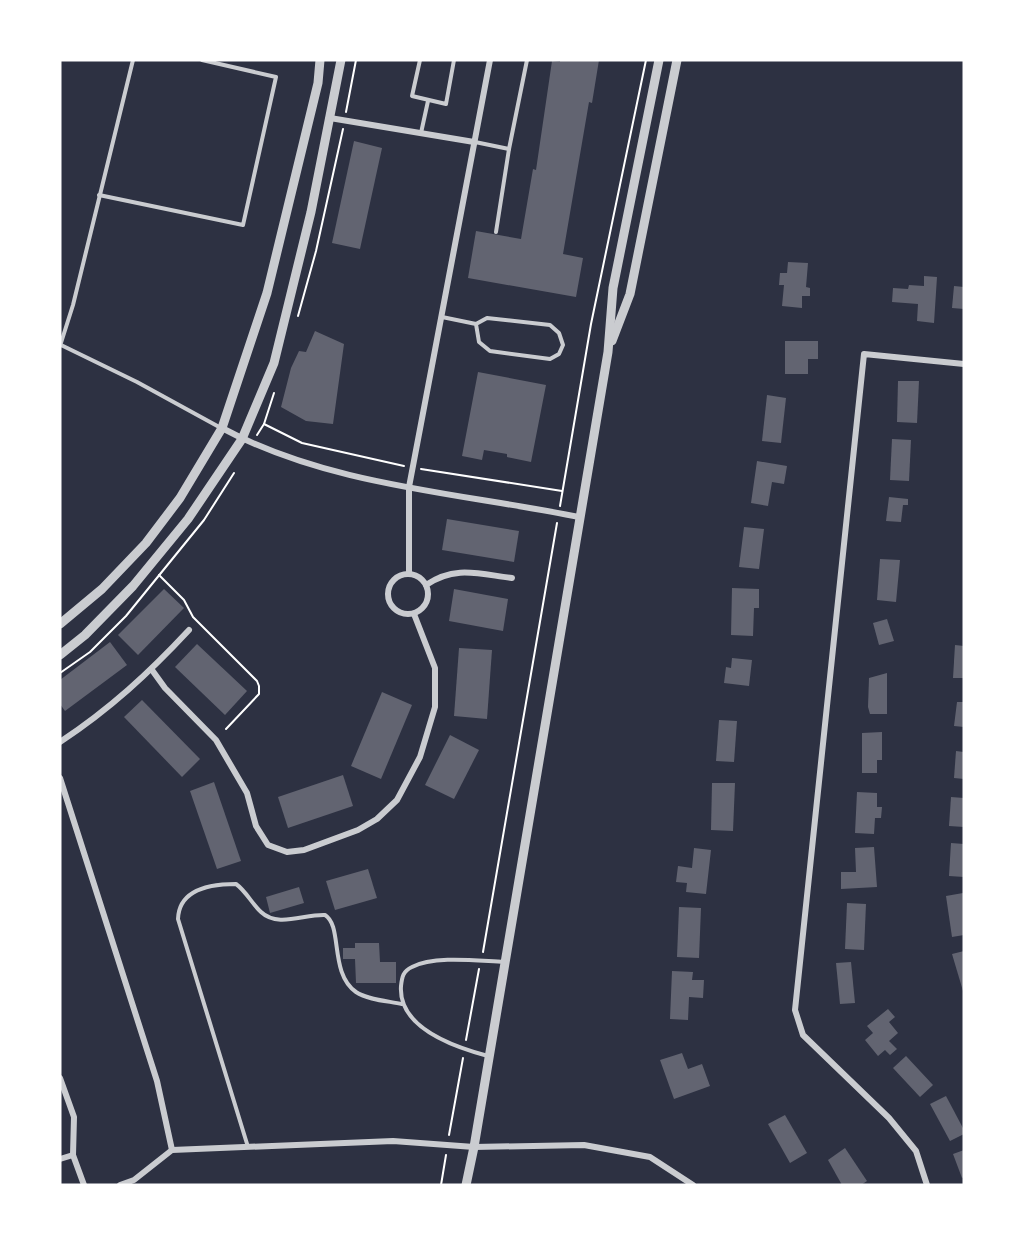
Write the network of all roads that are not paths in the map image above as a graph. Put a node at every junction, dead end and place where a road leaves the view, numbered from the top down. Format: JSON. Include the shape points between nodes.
{"nodes":[{"id":1,"x":133,"y":60,"type":"edge"},
{"id":2,"x":202,"y":60,"type":"edge"},
{"id":3,"x":320,"y":60,"type":"edge"},
{"id":4,"x":341,"y":60,"type":"edge"},
{"id":5,"x":420,"y":60,"type":"edge"},
{"id":6,"x":454,"y":60,"type":"edge"},
{"id":7,"x":490,"y":60,"type":"edge"},
{"id":8,"x":527,"y":60,"type":"edge"},
{"id":9,"x":659,"y":60,"type":"edge"},
{"id":10,"x":677,"y":60,"type":"edge"},
{"id":11,"x":428,"y":101,"type":"junction"},
{"id":12,"x":330,"y":118,"type":"junction"},
{"id":13,"x":421,"y":134,"type":"junction"},
{"id":14,"x":474,"y":142,"type":"junction"},
{"id":15,"x":509,"y":148,"type":"junction"},
{"id":16,"x":99,"y":195,"type":"junction"},
{"id":17,"x":496,"y":232,"type":"dead end"},
{"id":18,"x":441,"y":316,"type":"junction"},
{"id":19,"x":476,"y":324,"type":"junction"},
{"id":20,"x":60,"y":346,"type":"edge"},
{"id":21,"x":608,"y":352,"type":"junction"},
{"id":22,"x":964,"y":364,"type":"edge"},
{"id":23,"x":222,"y":428,"type":"junction"},
{"id":24,"x":242,"y":439,"type":"junction"},
{"id":25,"x":409,"y":487,"type":"junction"},
{"id":26,"x":579,"y":517,"type":"junction"},
{"id":27,"x":409,"y":574,"type":"junction"},
{"id":28,"x":512,"y":578,"type":"dead end"},
{"id":29,"x":426,"y":585,"type":"junction"},
{"id":30,"x":414,"y":614,"type":"junction"},
{"id":31,"x":60,"y":624,"type":"edge"},
{"id":32,"x":189,"y":630,"type":"dead end"},
{"id":33,"x":60,"y":655,"type":"edge"},
{"id":34,"x":152,"y":670,"type":"junction"},
{"id":35,"x":60,"y":742,"type":"edge"},
{"id":36,"x":60,"y":778,"type":"edge"},
{"id":37,"x":504,"y":962,"type":"junction"},
{"id":38,"x":402,"y":1004,"type":"junction"},
{"id":39,"x":488,"y":1056,"type":"junction"},
{"id":40,"x":60,"y":1078,"type":"edge"},
{"id":41,"x":474,"y":1147,"type":"junction"},
{"id":42,"x":248,"y":1148,"type":"junction"},
{"id":43,"x":172,"y":1150,"type":"junction"},
{"id":44,"x":73,"y":1155,"type":"junction"},
{"id":45,"x":60,"y":1159,"type":"edge"},
{"id":46,"x":84,"y":1185,"type":"edge"},
{"id":47,"x":120,"y":1185,"type":"edge"},
{"id":48,"x":466,"y":1185,"type":"edge"},
{"id":49,"x":693,"y":1185,"type":"edge"},
{"id":50,"x":927,"y":1185,"type":"edge"}],
"edges":[{"from":1,"to":16,"type":"lane"},
{"from":2,"to":16,"type":"lane","via":[[276,77],[243,225]]},
{"from":3,"to":23,"type":"street","via":[[318,83],[267,293]]},
{"from":4,"to":12,"type":"street"},
{"from":5,"to":11,"type":"lane","via":[[412,96]]},
{"from":6,"to":11,"type":"lane","via":[[446,104]]},
{"from":7,"to":14,"type":"street"},
{"from":8,"to":15,"type":"lane"},
{"from":9,"to":21,"type":"street","via":[[613,288]]},
{"from":10,"to":21,"type":"street","via":[[630,294]]},
{"from":11,"to":13,"type":"lane"},
{"from":12,"to":13,"type":"street"},
{"from":12,"to":24,"type":"street","via":[[274,363]]},
{"from":13,"to":14,"type":"street"},
{"from":14,"to":15,"type":"lane"},
{"from":14,"to":18,"type":"street"},
{"from":15,"to":17,"type":"lane"},
{"from":16,"to":20,"type":"lane"},
{"from":18,"to":19,"type":"lane"},
{"from":18,"to":25,"type":"street"},
{"from":19,"to":19,"type":"lane","via":[[487,318],[550,325],[560,333],[563,345],[559,354],[550,359],[490,351],[479,342]]},
{"from":20,"to":23,"type":"lane"},
{"from":21,"to":26,"type":"street"},
{"from":22,"to":50,"type":"street","via":[[864,354],[795,1010],[802,1035],[889,1118],[916,1151]]},
{"from":23,"to":24,"type":"street"},
{"from":23,"to":31,"type":"street","via":[[180,498],[146,543],[102,589]]},
{"from":24,"to":25,"type":"street","via":[[302,462]]},
{"from":24,"to":33,"type":"street","via":[[188,519],[133,586]]},
{"from":25,"to":26,"type":"street"},
{"from":25,"to":27,"type":"street"},
{"from":26,"to":37,"type":"street"},
{"from":27,"to":29,"type":"street"},
{"from":27,"to":30,"type":"street","via":[[392,582],[388,600],[395,610]]},
{"from":28,"to":29,"type":"street","via":[[460,571]]},
{"from":29,"to":30,"type":"street","via":[[425,605]]},
{"from":30,"to":34,"type":"street","via":[[435,668],[435,707],[420,757],[397,800],[377,819],[304,850],[286,852],[268,845],[256,826],[247,793],[216,740]]},
{"from":32,"to":34,"type":"street"},
{"from":34,"to":35,"type":"street"},
{"from":36,"to":43,"type":"street","via":[[158,1081]]},
{"from":37,"to":38,"type":"lane","via":[[430,961],[410,967],[402,978]]},
{"from":37,"to":39,"type":"street"},
{"from":38,"to":39,"type":"lane","via":[[416,1023],[449,1044]]},
{"from":38,"to":42,"type":"lane","via":[[354,991],[342,975],[332,922],[325,915],[270,919],[236,884],[206,888],[185,897],[178,919]]},
{"from":39,"to":41,"type":"street"},
{"from":40,"to":44,"type":"street","via":[[74,1117]]},
{"from":41,"to":42,"type":"street","via":[[393,1141]]},
{"from":41,"to":48,"type":"street"},
{"from":41,"to":49,"type":"street","via":[[584,1145],[650,1157]]},
{"from":42,"to":43,"type":"street"},
{"from":43,"to":47,"type":"street","via":[[134,1180]]},
{"from":44,"to":45,"type":"street"},
{"from":44,"to":46,"type":"street"}]}
